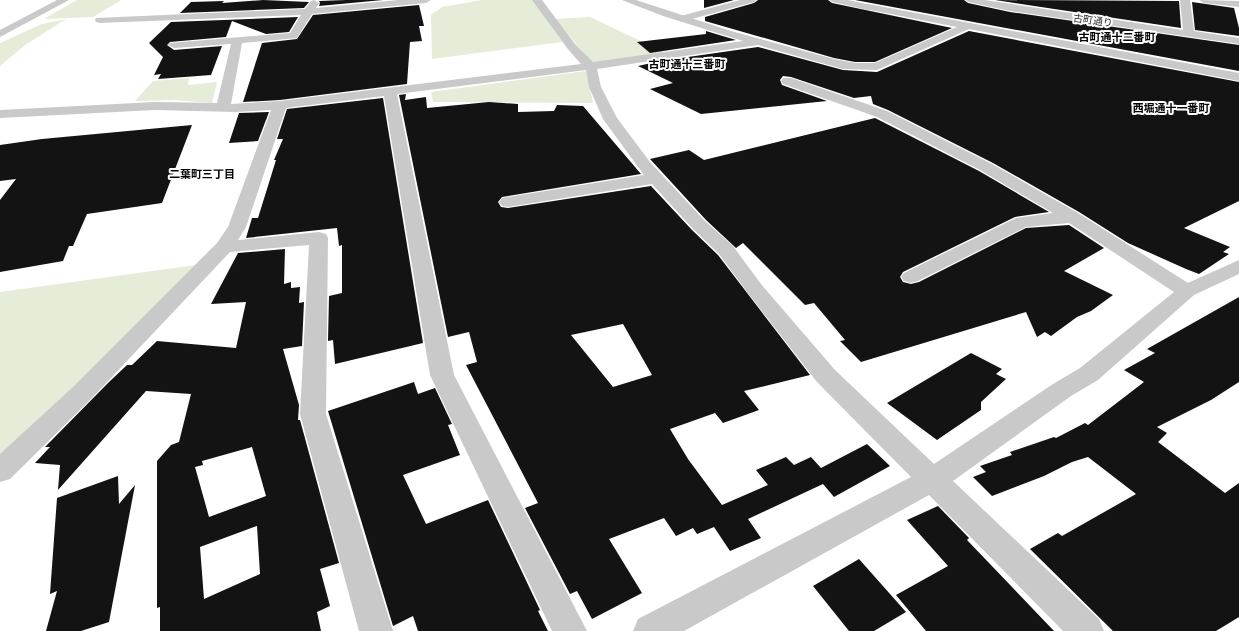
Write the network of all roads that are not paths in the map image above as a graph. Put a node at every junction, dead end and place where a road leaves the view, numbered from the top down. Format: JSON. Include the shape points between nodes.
{"nodes":[{"id":1,"x":64,"y":0,"type":"edge"},
{"id":2,"x":315,"y":0,"type":"edge"},
{"id":3,"x":424,"y":0,"type":"edge"},
{"id":4,"x":537,"y":0,"type":"edge"},
{"id":5,"x":627,"y":0,"type":"edge"},
{"id":6,"x":751,"y":0,"type":"edge"},
{"id":7,"x":835,"y":0,"type":"edge"},
{"id":8,"x":886,"y":0,"type":"edge"},
{"id":9,"x":971,"y":0,"type":"edge"},
{"id":10,"x":1185,"y":0,"type":"edge"},
{"id":11,"x":1204,"y":0,"type":"edge"},
{"id":12,"x":1239,"y":4,"type":"edge"},
{"id":13,"x":868,"y":8,"type":"junction"},
{"id":14,"x":307,"y":12,"type":"junction"},
{"id":15,"x":681,"y":19,"type":"junction"},
{"id":16,"x":100,"y":20,"type":"dead end"},
{"id":17,"x":1096,"y":21,"type":"junction"},
{"id":18,"x":970,"y":25,"type":"junction"},
{"id":19,"x":0,"y":34,"type":"edge"},
{"id":20,"x":1189,"y":34,"type":"junction"},
{"id":21,"x":237,"y":40,"type":"junction"},
{"id":22,"x":1239,"y":41,"type":"edge"},
{"id":23,"x":758,"y":42,"type":"junction"},
{"id":24,"x":1071,"y":45,"type":"junction"},
{"id":25,"x":174,"y":46,"type":"dead end"},
{"id":26,"x":590,"y":66,"type":"junction"},
{"id":27,"x":1239,"y":77,"type":"edge"},
{"id":28,"x":787,"y":81,"type":"dead end"},
{"id":29,"x":390,"y":92,"type":"junction"},
{"id":30,"x":280,"y":105,"type":"junction"},
{"id":31,"x":223,"y":108,"type":"junction"},
{"id":32,"x":0,"y":114,"type":"edge"},
{"id":33,"x":657,"y":178,"type":"junction"},
{"id":34,"x":508,"y":202,"type":"dead end"},
{"id":35,"x":1072,"y":217,"type":"junction"},
{"id":36,"x":224,"y":247,"type":"junction"},
{"id":37,"x":1239,"y":266,"type":"edge"},
{"id":38,"x":911,"y":277,"type":"dead end"},
{"id":39,"x":1187,"y":291,"type":"junction"},
{"id":40,"x":0,"y":471,"type":"edge"},
{"id":41,"x":932,"y":480,"type":"junction"},
{"id":42,"x":376,"y":631,"type":"edge"},
{"id":43,"x":570,"y":631,"type":"edge"},
{"id":44,"x":650,"y":631,"type":"edge"},
{"id":45,"x":1087,"y":631,"type":"edge"}],
"edges":[{"from":1,"to":19,"type":"street"},
{"from":2,"to":14,"type":"street"},
{"from":3,"to":14,"type":"street"},
{"from":4,"to":26,"type":"street","via":[[571,46]]},
{"from":5,"to":15,"type":"street"},
{"from":6,"to":15,"type":"street"},
{"from":7,"to":13,"type":"street"},
{"from":8,"to":13,"type":"street"},
{"from":9,"to":17,"type":"street","name":"古町通り"},
{"from":10,"to":20,"type":"street"},
{"from":11,"to":12,"type":"street"},
{"from":13,"to":18,"type":"street"},
{"from":14,"to":16,"type":"street"},
{"from":14,"to":21,"type":"street","via":[[293,36]]},
{"from":15,"to":23,"type":"street"},
{"from":17,"to":20,"type":"street","name":"古町通り"},
{"from":17,"to":24,"type":"street"},
{"from":18,"to":23,"type":"street","via":[[877,66],[864,68],[831,62]]},
{"from":18,"to":24,"type":"street"},
{"from":20,"to":22,"type":"street","name":"古町通り"},
{"from":21,"to":25,"type":"street"},
{"from":21,"to":31,"type":"street"},
{"from":23,"to":26,"type":"street"},
{"from":24,"to":27,"type":"street"},
{"from":26,"to":29,"type":"street"},
{"from":26,"to":33,"type":"street","via":[[595,87],[610,119],[644,165]]},
{"from":28,"to":35,"type":"street","via":[[882,114],[986,167]]},
{"from":29,"to":30,"type":"street"},
{"from":29,"to":43,"type":"street","via":[[442,375]]},
{"from":30,"to":31,"type":"street"},
{"from":30,"to":36,"type":"street","via":[[237,226]]},
{"from":31,"to":32,"type":"street","via":[[155,106]]},
{"from":33,"to":34,"type":"street"},
{"from":33,"to":41,"type":"street","via":[[699,225],[726,250],[826,376]]},
{"from":35,"to":38,"type":"street","via":[[1022,222]]},
{"from":35,"to":39,"type":"street"},
{"from":36,"to":40,"type":"street","via":[[82,394]]},
{"from":36,"to":42,"type":"street","via":[[319,238],[313,414]]},
{"from":37,"to":39,"type":"street"},
{"from":39,"to":41,"type":"street","via":[[1089,374]]},
{"from":41,"to":44,"type":"street"},
{"from":41,"to":45,"type":"street"}]}
